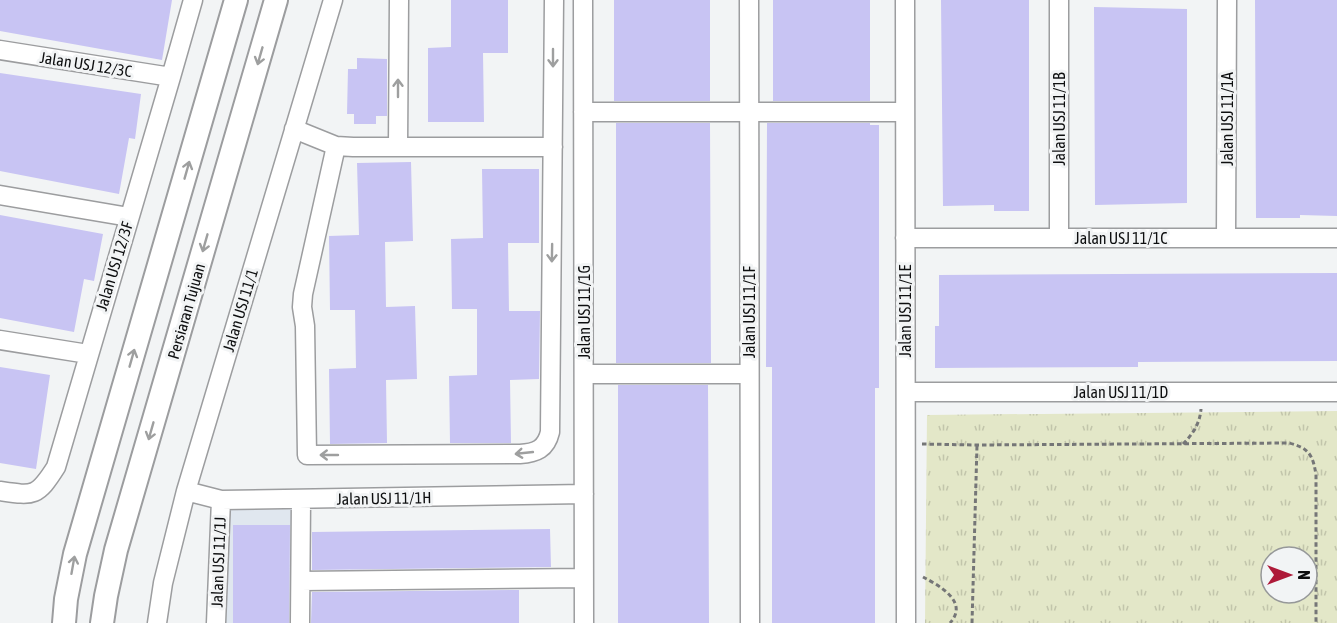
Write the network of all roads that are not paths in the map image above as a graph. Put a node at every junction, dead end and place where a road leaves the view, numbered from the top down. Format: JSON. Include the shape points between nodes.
{"nodes":[{"id":1,"x":193,"y":0,"type":"edge"},
{"id":2,"x":236,"y":0,"type":"edge"},
{"id":3,"x":276,"y":0,"type":"edge"},
{"id":4,"x":333,"y":0,"type":"edge"},
{"id":5,"x":399,"y":0,"type":"edge"},
{"id":6,"x":554,"y":0,"type":"edge"},
{"id":7,"x":583,"y":0,"type":"edge"},
{"id":8,"x":749,"y":0,"type":"edge"},
{"id":9,"x":905,"y":0,"type":"edge"},
{"id":10,"x":1059,"y":0,"type":"edge"},
{"id":11,"x":1227,"y":0,"type":"edge"},
{"id":12,"x":0,"y":50,"type":"edge"},
{"id":13,"x":171,"y":77,"type":"junction"},
{"id":14,"x":583,"y":112,"type":"junction"},
{"id":15,"x":749,"y":112,"type":"junction"},
{"id":16,"x":905,"y":112,"type":"junction"},
{"id":17,"x":294,"y":129,"type":"junction"},
{"id":18,"x":336,"y":146,"type":"junction"},
{"id":19,"x":398,"y":147,"type":"junction"},
{"id":20,"x":553,"y":147,"type":"junction"},
{"id":21,"x":0,"y":195,"type":"edge"},
{"id":22,"x":129,"y":217,"type":"junction"},
{"id":23,"x":905,"y":238,"type":"junction"},
{"id":24,"x":1059,"y":238,"type":"junction"},
{"id":25,"x":1226,"y":238,"type":"junction"},
{"id":26,"x":1337,"y":238,"type":"edge"},
{"id":27,"x":0,"y":339,"type":"edge"},
{"id":28,"x":88,"y":354,"type":"junction"},
{"id":29,"x":584,"y":374,"type":"junction"},
{"id":30,"x":749,"y":374,"type":"junction"},
{"id":31,"x":906,"y":392,"type":"junction"},
{"id":32,"x":1337,"y":392,"type":"edge"},
{"id":33,"x":186,"y":491,"type":"junction"},
{"id":34,"x":584,"y":494,"type":"junction"},
{"id":35,"x":1,"y":497,"type":"edge"},
{"id":36,"x":301,"y":499,"type":"junction"},
{"id":37,"x":220,"y":501,"type":"junction"},
{"id":38,"x":584,"y":578,"type":"junction"},
{"id":39,"x":300,"y":581,"type":"junction"},
{"id":40,"x":64,"y":623,"type":"edge"},
{"id":41,"x":102,"y":623,"type":"edge"},
{"id":42,"x":157,"y":623,"type":"edge"},
{"id":43,"x":216,"y":623,"type":"edge"},
{"id":44,"x":300,"y":623,"type":"edge"},
{"id":45,"x":584,"y":623,"type":"edge"},
{"id":46,"x":750,"y":623,"type":"edge"},
{"id":47,"x":906,"y":623,"type":"edge"}],
"edges":[{"from":1,"to":13,"type":"street","name":"Jalan USJ 12/3F"},
{"from":40,"to":2,"type":"main road","one_way":true,"via":[[75,554]]},
{"from":3,"to":41,"type":"main road","name":"Persiaran Tujuan","one_way":true,"via":[[116,550]]},
{"from":4,"to":17,"type":"street","name":"Jalan USJ 11/1"},
{"from":19,"to":5,"type":"street","one_way":true},
{"from":6,"to":20,"type":"street","one_way":true},
{"from":7,"to":14,"type":"street","name":"Jalan USJ 11/1G"},
{"from":8,"to":15,"type":"street","name":"Jalan USJ 11/1F"},
{"from":9,"to":16,"type":"street","name":"Jalan USJ 11/1E"},
{"from":10,"to":24,"type":"street","name":"Jalan USJ 11/1B"},
{"from":11,"to":25,"type":"street","name":"Jalan USJ 11/1A"},
{"from":12,"to":13,"type":"street","name":"Jalan USJ 12/3C"},
{"from":13,"to":22,"type":"street","name":"Jalan USJ 12/3F"},
{"from":14,"to":15,"type":"street"},
{"from":14,"to":29,"type":"street","name":"Jalan USJ 11/1G"},
{"from":15,"to":16,"type":"street"},
{"from":15,"to":30,"type":"street","name":"Jalan USJ 11/1F"},
{"from":16,"to":23,"type":"street","name":"Jalan USJ 11/1E"},
{"from":17,"to":18,"type":"street"},
{"from":17,"to":33,"type":"street","name":"Jalan USJ 11/1"},
{"from":18,"to":19,"type":"street"},
{"from":20,"to":18,"type":"street","one_way":true,"via":[[548,441],[531,453],[307,456],[303,294]]},
{"from":19,"to":20,"type":"street"},
{"from":21,"to":22,"type":"street"},
{"from":22,"to":28,"type":"street","name":"Jalan USJ 12/3F"},
{"from":23,"to":24,"type":"street","name":"Jalan USJ 11/1C"},
{"from":23,"to":31,"type":"street","name":"Jalan USJ 11/1E"},
{"from":24,"to":25,"type":"street","name":"Jalan USJ 11/1C"},
{"from":25,"to":26,"type":"street","name":"Jalan USJ 11/1C"},
{"from":27,"to":28,"type":"street"},
{"from":28,"to":35,"type":"street","name":"Jalan USJ 12/3F","via":[[52,473],[40,490]]},
{"from":29,"to":30,"type":"street"},
{"from":29,"to":34,"type":"street","name":"Jalan USJ 11/1G"},
{"from":30,"to":46,"type":"street","name":"Jalan USJ 11/1F"},
{"from":31,"to":32,"type":"street","name":"Jalan USJ 11/1D"},
{"from":31,"to":47,"type":"street","name":"Jalan USJ 11/1E"},
{"from":33,"to":37,"type":"street","name":"Jalan USJ 11/1H"},
{"from":33,"to":42,"type":"street","name":"Jalan USJ 11/1"},
{"from":34,"to":36,"type":"street","name":"Jalan USJ 11/1H"},
{"from":34,"to":38,"type":"street","name":"Jalan USJ 11/1G"},
{"from":36,"to":37,"type":"street","name":"Jalan USJ 11/1H"},
{"from":36,"to":39,"type":"street"},
{"from":37,"to":43,"type":"street","name":"Jalan USJ 11/1J"},
{"from":38,"to":39,"type":"street"},
{"from":38,"to":45,"type":"street","name":"Jalan USJ 11/1G"},
{"from":39,"to":44,"type":"street"}]}
